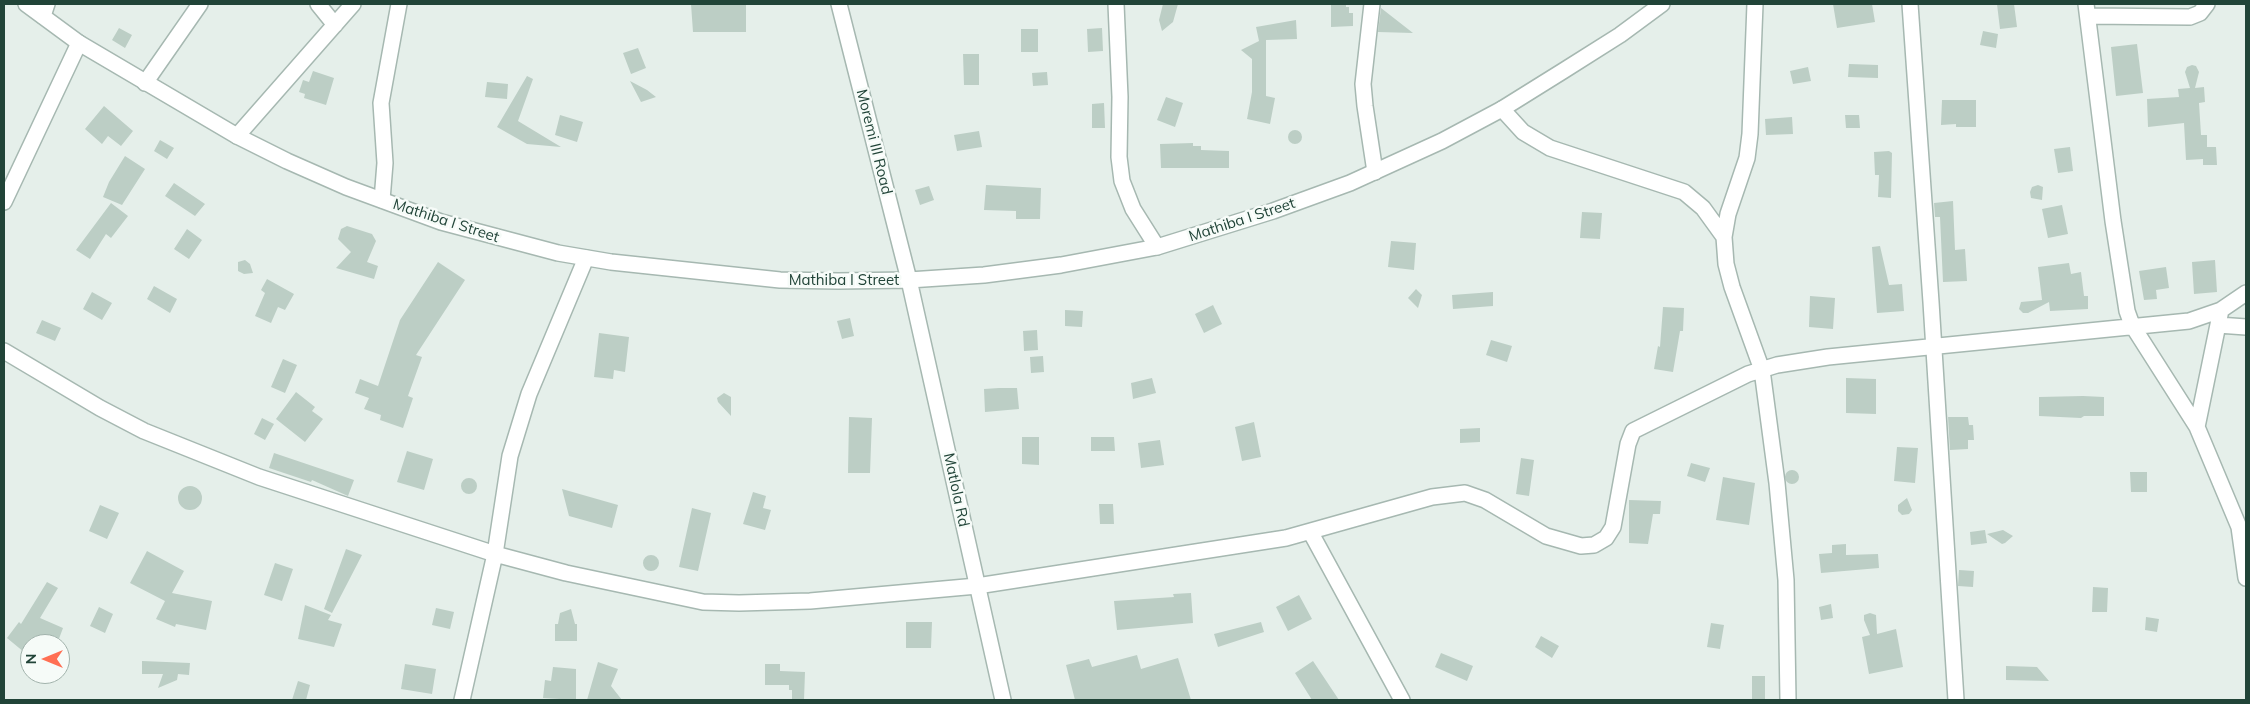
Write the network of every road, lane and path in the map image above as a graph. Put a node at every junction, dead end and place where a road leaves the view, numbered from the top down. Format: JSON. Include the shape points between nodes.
{"nodes":[{"id":1,"x":26,"y":4,"type":"edge"},
{"id":2,"x":200,"y":4,"type":"edge"},
{"id":3,"x":318,"y":4,"type":"edge"},
{"id":4,"x":353,"y":4,"type":"edge"},
{"id":5,"x":399,"y":4,"type":"edge"},
{"id":6,"x":839,"y":4,"type":"edge"},
{"id":7,"x":1116,"y":4,"type":"edge"},
{"id":8,"x":1372,"y":4,"type":"edge"},
{"id":9,"x":1661,"y":4,"type":"edge"},
{"id":10,"x":1754,"y":4,"type":"edge"},
{"id":11,"x":1910,"y":4,"type":"edge"},
{"id":12,"x":2207,"y":4,"type":"edge"},
{"id":13,"x":45,"y":10,"type":"edge"},
{"id":14,"x":2087,"y":10,"type":"edge"},
{"id":15,"x":335,"y":25,"type":"junction"},
{"id":16,"x":79,"y":43,"type":"junction"},
{"id":17,"x":145,"y":83,"type":"junction"},
{"id":18,"x":1502,"y":109,"type":"junction"},
{"id":19,"x":237,"y":136,"type":"junction"},
{"id":20,"x":1375,"y":172,"type":"junction"},
{"id":21,"x":382,"y":200,"type":"junction"},
{"id":22,"x":4,"y":202,"type":"edge"},
{"id":23,"x":1724,"y":237,"type":"junction"},
{"id":24,"x":1157,"y":247,"type":"junction"},
{"id":25,"x":586,"y":258,"type":"junction"},
{"id":26,"x":909,"y":280,"type":"junction"},
{"id":27,"x":2246,"y":293,"type":"edge"},
{"id":28,"x":2220,"y":318,"type":"junction"},
{"id":29,"x":2132,"y":326,"type":"junction"},
{"id":30,"x":2246,"y":327,"type":"edge"},
{"id":31,"x":1934,"y":346,"type":"junction"},
{"id":32,"x":4,"y":351,"type":"edge"},
{"id":33,"x":1762,"y":370,"type":"junction"},
{"id":34,"x":2197,"y":427,"type":"junction"},
{"id":35,"x":1311,"y":532,"type":"junction"},
{"id":36,"x":495,"y":554,"type":"junction"},
{"id":37,"x":2246,"y":578,"type":"edge"},
{"id":38,"x":977,"y":586,"type":"junction"},
{"id":39,"x":462,"y":700,"type":"edge"},
{"id":40,"x":1003,"y":700,"type":"edge"},
{"id":41,"x":1402,"y":700,"type":"edge"},
{"id":42,"x":1788,"y":700,"type":"edge"},
{"id":43,"x":1956,"y":700,"type":"edge"}],
"edges":[{"from":1,"to":13,"type":"street","name":"Mathiba I Street"},
{"from":2,"to":17,"type":"street"},
{"from":3,"to":15,"type":"street"},
{"from":4,"to":15,"type":"street"},
{"from":5,"to":21,"type":"street","via":[[381,103],[385,163]]},
{"from":6,"to":26,"type":"street","name":"Moremi III Road"},
{"from":7,"to":24,"type":"street","via":[[1122,181],[1133,209]]},
{"from":8,"to":20,"type":"street","via":[[1364,84]]},
{"from":9,"to":18,"type":"street","name":"Mathiba I Street","via":[[1620,35]]},
{"from":10,"to":23,"type":"street","via":[[1747,158],[1728,214]]},
{"from":11,"to":31,"type":"street"},
{"from":12,"to":14,"type":"street","via":[[2200,13],[2190,17]]},
{"from":13,"to":16,"type":"street","name":"Mathiba I Street"},
{"from":14,"to":29,"type":"street","via":[[2113,221],[2124,297]]},
{"from":15,"to":19,"type":"street"},
{"from":16,"to":17,"type":"street","name":"Mathiba I Street"},
{"from":16,"to":22,"type":"street"},
{"from":17,"to":19,"type":"street","name":"Mathiba I Street"},
{"from":18,"to":20,"type":"street","name":"Mathiba I Street"},
{"from":18,"to":23,"type":"street","via":[[1523,132],[1550,148],[1684,192],[1698,203]]},
{"from":19,"to":21,"type":"street","name":"Mathiba I Street","via":[[287,162]]},
{"from":20,"to":24,"type":"street","name":"Mathiba I Street","via":[[1272,211]]},
{"from":21,"to":25,"type":"street","name":"Mathiba I Street","via":[[495,238]]},
{"from":23,"to":33,"type":"street","via":[[1732,287]]},
{"from":24,"to":26,"type":"street","name":"Mathiba I Street","via":[[984,275]]},
{"from":25,"to":26,"type":"street","name":"Mathiba I Street","via":[[780,280]]},
{"from":25,"to":36,"type":"street","via":[[529,394],[510,456]]},
{"from":26,"to":38,"type":"street","name":"Matlola Rd"},
{"from":27,"to":28,"type":"street"},
{"from":28,"to":29,"type":"street"},
{"from":28,"to":30,"type":"street"},
{"from":28,"to":34,"type":"street"},
{"from":29,"to":31,"type":"street"},
{"from":29,"to":34,"type":"street"},
{"from":31,"to":33,"type":"street","via":[[1800,361]]},
{"from":31,"to":43,"type":"street"},
{"from":32,"to":36,"type":"street","via":[[144,431],[260,477]]},
{"from":33,"to":35,"type":"street","via":[[1633,431],[1613,528],[1606,538],[1594,545],[1581,546],[1546,536],[1485,500],[1465,493],[1432,497]]},
{"from":33,"to":42,"type":"street","via":[[1786,572]]},
{"from":34,"to":37,"type":"street","via":[[2239,528]]},
{"from":35,"to":38,"type":"street"},
{"from":35,"to":41,"type":"street"},
{"from":36,"to":38,"type":"street","via":[[566,573],[703,602],[810,601]]},
{"from":36,"to":39,"type":"street"},
{"from":38,"to":40,"type":"street","name":"Matlola Rd"}]}
